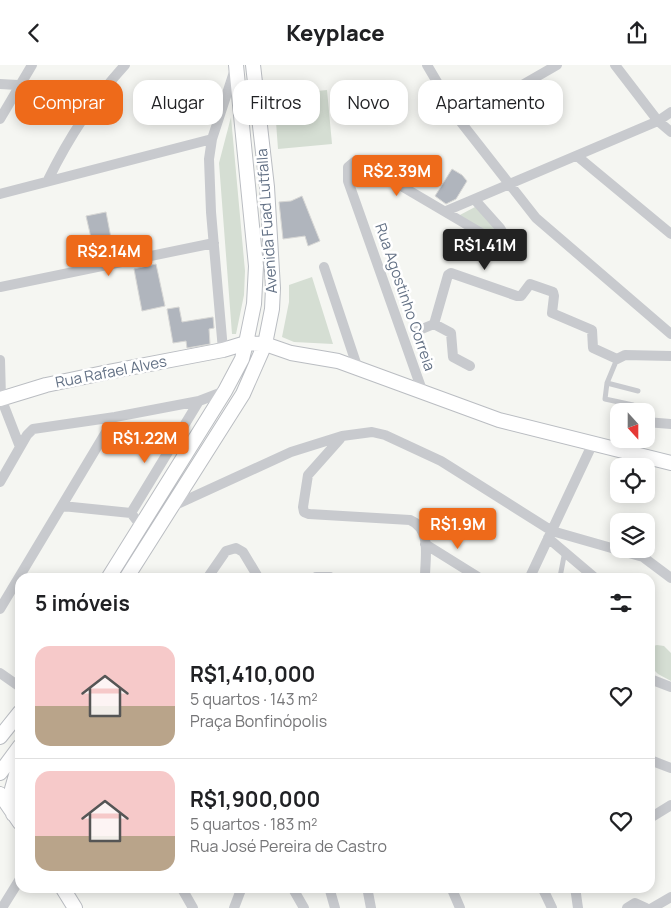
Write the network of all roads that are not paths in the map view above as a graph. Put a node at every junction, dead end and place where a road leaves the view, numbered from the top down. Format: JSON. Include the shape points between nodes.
{"nodes":[{"id":1,"x":32,"y":65,"type":"edge"},
{"id":2,"x":125,"y":65,"type":"edge"},
{"id":3,"x":236,"y":65,"type":"edge"},
{"id":4,"x":253,"y":65,"type":"edge"},
{"id":5,"x":427,"y":65,"type":"edge"},
{"id":6,"x":557,"y":65,"type":"edge"},
{"id":7,"x":615,"y":65,"type":"edge"},
{"id":8,"x":22,"y":80,"type":"edge"},
{"id":9,"x":436,"y":80,"type":"edge"},
{"id":10,"x":531,"y":80,"type":"edge"},
{"id":11,"x":0,"y":84,"type":"edge"},
{"id":12,"x":15,"y":85,"type":"edge"},
{"id":13,"x":15,"y":91,"type":"edge"},
{"id":14,"x":671,"y":112,"type":"edge"},
{"id":15,"x":0,"y":119,"type":"edge"},
{"id":16,"x":658,"y":121,"type":"junction"},
{"id":17,"x":463,"y":125,"type":"edge"},
{"id":18,"x":671,"y":132,"type":"edge"},
{"id":19,"x":212,"y":139,"type":"junction"},
{"id":20,"x":577,"y":156,"type":"junction"},
{"id":21,"x":48,"y":180,"type":"junction"},
{"id":22,"x":511,"y":183,"type":"junction"},
{"id":23,"x":0,"y":194,"type":"edge"},
{"id":24,"x":475,"y":200,"type":"junction"},
{"id":25,"x":446,"y":211,"type":"junction"},
{"id":26,"x":671,"y":235,"type":"edge"},
{"id":27,"x":214,"y":243,"type":"junction"},
{"id":28,"x":324,"y":267,"type":"dead end"},
{"id":29,"x":0,"y":287,"type":"edge"},
{"id":30,"x":434,"y":324,"type":"junction"},
{"id":31,"x":417,"y":331,"type":"dead end"},
{"id":32,"x":671,"y":334,"type":"edge"},
{"id":33,"x":246,"y":343,"type":"junction"},
{"id":34,"x":265,"y":344,"type":"junction"},
{"id":35,"x":223,"y":350,"type":"junction"},
{"id":36,"x":291,"y":353,"type":"junction"},
{"id":37,"x":671,"y":356,"type":"edge"},
{"id":38,"x":621,"y":357,"type":"junction"},
{"id":39,"x":0,"y":359,"type":"edge"},
{"id":40,"x":242,"y":359,"type":"junction"},
{"id":41,"x":259,"y":360,"type":"junction"},
{"id":42,"x":470,"y":366,"type":"dead end"},
{"id":43,"x":358,"y":367,"type":"junction"},
{"id":44,"x":607,"y":383,"type":"junction"},
{"id":45,"x":225,"y":391,"type":"junction"},
{"id":46,"x":638,"y":391,"type":"dead end"},
{"id":47,"x":422,"y":393,"type":"junction"},
{"id":48,"x":1,"y":398,"type":"edge"},
{"id":49,"x":199,"y":401,"type":"junction"},
{"id":50,"x":624,"y":403,"type":"edge"},
{"id":51,"x":115,"y":417,"type":"junction"},
{"id":52,"x":655,"y":422,"type":"edge"},
{"id":53,"x":671,"y":424,"type":"edge"},
{"id":54,"x":342,"y":436,"type":"junction"},
{"id":55,"x":592,"y":445,"type":"junction"},
{"id":56,"x":610,"y":445,"type":"edge"},
{"id":57,"x":20,"y":447,"type":"junction"},
{"id":58,"x":633,"y":448,"type":"edge"},
{"id":59,"x":671,"y":463,"type":"edge"},
{"id":60,"x":0,"y":482,"type":"edge"},
{"id":61,"x":62,"y":506,"type":"junction"},
{"id":62,"x":173,"y":506,"type":"junction"},
{"id":63,"x":131,"y":513,"type":"junction"},
{"id":64,"x":141,"y":526,"type":"junction"},
{"id":65,"x":550,"y":535,"type":"junction"},
{"id":66,"x":425,"y":544,"type":"junction"},
{"id":67,"x":565,"y":551,"type":"junction"},
{"id":68,"x":22,"y":573,"type":"edge"},
{"id":69,"x":112,"y":573,"type":"edge"},
{"id":70,"x":129,"y":573,"type":"edge"},
{"id":71,"x":211,"y":573,"type":"edge"},
{"id":72,"x":256,"y":573,"type":"edge"},
{"id":73,"x":424,"y":573,"type":"edge"},
{"id":74,"x":472,"y":573,"type":"edge"},
{"id":75,"x":532,"y":573,"type":"edge"},
{"id":76,"x":561,"y":573,"type":"edge"},
{"id":77,"x":590,"y":573,"type":"edge"},
{"id":78,"x":671,"y":578,"type":"edge"},
{"id":79,"x":15,"y":584,"type":"edge"},
{"id":80,"x":0,"y":609,"type":"edge"},
{"id":81,"x":0,"y":673,"type":"edge"},
{"id":82,"x":655,"y":681,"type":"edge"},
{"id":83,"x":15,"y":684,"type":"edge"},
{"id":84,"x":671,"y":687,"type":"edge"},
{"id":85,"x":15,"y":718,"type":"edge"},
{"id":86,"x":0,"y":737,"type":"edge"},
{"id":87,"x":15,"y":753,"type":"edge"},
{"id":88,"x":655,"y":762,"type":"edge"},
{"id":89,"x":671,"y":768,"type":"edge"},
{"id":90,"x":0,"y":773,"type":"edge"},
{"id":91,"x":15,"y":778,"type":"edge"},
{"id":92,"x":0,"y":794,"type":"edge"},
{"id":93,"x":671,"y":805,"type":"edge"},
{"id":94,"x":15,"y":812,"type":"edge"},
{"id":95,"x":655,"y":815,"type":"edge"},
{"id":96,"x":15,"y":817,"type":"edge"},
{"id":97,"x":15,"y":887,"type":"edge"},
{"id":98,"x":66,"y":893,"type":"edge"},
{"id":99,"x":184,"y":893,"type":"edge"},
{"id":100,"x":240,"y":893,"type":"edge"},
{"id":101,"x":295,"y":893,"type":"edge"},
{"id":102,"x":331,"y":893,"type":"edge"},
{"id":103,"x":368,"y":893,"type":"edge"},
{"id":104,"x":452,"y":893,"type":"edge"},
{"id":105,"x":453,"y":893,"type":"edge"},
{"id":106,"x":545,"y":893,"type":"edge"},
{"id":107,"x":576,"y":893,"type":"edge"},
{"id":108,"x":671,"y":897,"type":"edge"},
{"id":109,"x":2,"y":908,"type":"edge"},
{"id":110,"x":75,"y":908,"type":"edge"},
{"id":111,"x":193,"y":908,"type":"edge"},
{"id":112,"x":234,"y":908,"type":"edge"},
{"id":113,"x":304,"y":908,"type":"edge"},
{"id":114,"x":335,"y":908,"type":"edge"},
{"id":115,"x":371,"y":908,"type":"edge"},
{"id":116,"x":450,"y":908,"type":"edge"},
{"id":117,"x":460,"y":908,"type":"edge"},
{"id":118,"x":552,"y":908,"type":"edge"},
{"id":119,"x":578,"y":908,"type":"edge"},
{"id":120,"x":627,"y":908,"type":"edge"},
{"id":121,"x":646,"y":908,"type":"edge"},
{"id":122,"x":652,"y":908,"type":"edge"}],
"edges":[{"from":1,"to":8,"type":"street"},
{"from":2,"to":21,"type":"street","via":[[87,110]]},
{"from":3,"to":19,"type":"street","name":"Avenida Fuad Lutfalla"},
{"from":3,"to":33,"type":"main road","name":"Avenida Fuad Lutfalla","via":[[256,266],[254,304]]},
{"from":4,"to":34,"type":"main road","name":"Avenida Fuad Lutfalla","via":[[267,187],[273,288]]},
{"from":5,"to":9,"type":"street"},
{"from":6,"to":10,"type":"street"},
{"from":7,"to":16,"type":"street"},
{"from":11,"to":12,"type":"street"},
{"from":13,"to":15,"type":"street"},
{"from":14,"to":16,"type":"street"},
{"from":16,"to":18,"type":"street"},
{"from":16,"to":20,"type":"street"},
{"from":17,"to":22,"type":"street"},
{"from":19,"to":21,"type":"street"},
{"from":19,"to":27,"type":"street","name":"Avenida Fuad Lutfalla","via":[[209,179]]},
{"from":20,"to":22,"type":"street"},
{"from":20,"to":26,"type":"street"},
{"from":21,"to":23,"type":"street"},
{"from":22,"to":24,"type":"street"},
{"from":22,"to":32,"type":"street","via":[[536,218]]},
{"from":24,"to":25,"type":"street"},
{"from":24,"to":25,"type":"street","via":[[500,228],[503,233],[500,239],[493,240]]},
{"from":25,"to":47,"type":"street","name":"Rua Agostinho Correia","via":[[359,162],[348,167],[348,181]]},
{"from":27,"to":29,"type":"street"},
{"from":27,"to":35,"type":"street","name":"Avenida Fuad Lutfalla"},
{"from":28,"to":43,"type":"street"},
{"from":30,"to":31,"type":"street"},
{"from":30,"to":38,"type":"street","via":[[451,273],[517,296],[532,284],[554,294],[551,311],[554,315],[592,330],[593,349]]},
{"from":30,"to":42,"type":"street","via":[[450,333],[453,357]]},
{"from":33,"to":34,"type":"main road","name":"Rua Rafael Alves"},
{"from":33,"to":35,"type":"main road","name":"Rua Rafael Alves"},
{"from":33,"to":40,"type":"main road","name":"Avenida Fuad Lutfalla"},
{"from":34,"to":36,"type":"main road","name":"Rua Rafael Alves"},
{"from":34,"to":41,"type":"main road","name":"Avenida Fuad Lutfalla"},
{"from":35,"to":40,"type":"main road"},
{"from":35,"to":48,"type":"main road","name":"Rua Rafael Alves","via":[[99,374]]},
{"from":36,"to":41,"type":"main road"},
{"from":36,"to":43,"type":"main road","name":"Rua Rafael Alves"},
{"from":37,"to":38,"type":"street"},
{"from":38,"to":44,"type":"lane"},
{"from":39,"to":48,"type":"street"},
{"from":40,"to":41,"type":"main road"},
{"from":40,"to":45,"type":"main road","name":"Avenida Fuad Lutfalla"},
{"from":41,"to":62,"type":"main road","name":"Avenida Fuad Lutfalla","via":[[243,394]]},
{"from":43,"to":47,"type":"main road","name":"Rua Rafael Alves"},
{"from":44,"to":46,"type":"lane"},
{"from":44,"to":50,"type":"lane","via":[[605,399]]},
{"from":45,"to":49,"type":"street"},
{"from":45,"to":64,"type":"main road","name":"Avenida Fuad Lutfalla"},
{"from":47,"to":55,"type":"main road","name":"Rua Rafael Alves","via":[[499,420]]},
{"from":48,"to":57,"type":"street"},
{"from":49,"to":51,"type":"street"},
{"from":49,"to":63,"type":"street"},
{"from":51,"to":57,"type":"street","via":[[33,429]]},
{"from":51,"to":61,"type":"street"},
{"from":52,"to":53,"type":"street"},
{"from":54,"to":62,"type":"street","via":[[291,452]]},
{"from":54,"to":65,"type":"street","via":[[372,432],[385,435],[441,461]]},
{"from":54,"to":66,"type":"street","via":[[308,475],[304,512],[410,520],[421,527]]},
{"from":55,"to":56,"type":"main road","name":"Rua Rafael Alves"},
{"from":55,"to":65,"type":"street"},
{"from":57,"to":60,"type":"street"},
{"from":58,"to":59,"type":"main road","name":"Rua Rafael Alves"},
{"from":61,"to":63,"type":"street"},
{"from":61,"to":68,"type":"street"},
{"from":62,"to":70,"type":"main road","name":"Avenida Fuad Lutfalla"},
{"from":63,"to":64,"type":"street"},
{"from":64,"to":69,"type":"main road","name":"Avenida Fuad Lutfalla"},
{"from":65,"to":67,"type":"street"},
{"from":65,"to":75,"type":"street"},
{"from":65,"to":78,"type":"street","via":[[643,557]]},
{"from":66,"to":73,"type":"street"},
{"from":66,"to":74,"type":"street"},
{"from":67,"to":76,"type":"lane"},
{"from":67,"to":77,"type":"street"},
{"from":71,"to":72,"type":"street","via":[[226,551],[236,548],[243,552]]},
{"from":79,"to":80,"type":"street"},
{"from":81,"to":83,"type":"street"},
{"from":82,"to":84,"type":"street"},
{"from":85,"to":86,"type":"main road"},
{"from":87,"to":90,"type":"main road"},
{"from":88,"to":89,"type":"street"},
{"from":91,"to":94,"type":"main road","via":[[12,789]]},
{"from":92,"to":96,"type":"main road"},
{"from":93,"to":95,"type":"street"},
{"from":97,"to":109,"type":"street"},
{"from":98,"to":110,"type":"main road"},
{"from":99,"to":111,"type":"street"},
{"from":100,"to":112,"type":"street"},
{"from":101,"to":113,"type":"street"},
{"from":102,"to":114,"type":"street"},
{"from":103,"to":115,"type":"street"},
{"from":104,"to":116,"type":"street"},
{"from":105,"to":117,"type":"street"},
{"from":106,"to":118,"type":"street"},
{"from":107,"to":119,"type":"street"},
{"from":108,"to":122,"type":"street"},
{"from":120,"to":121,"type":"street","via":[[635,903]]}]}
